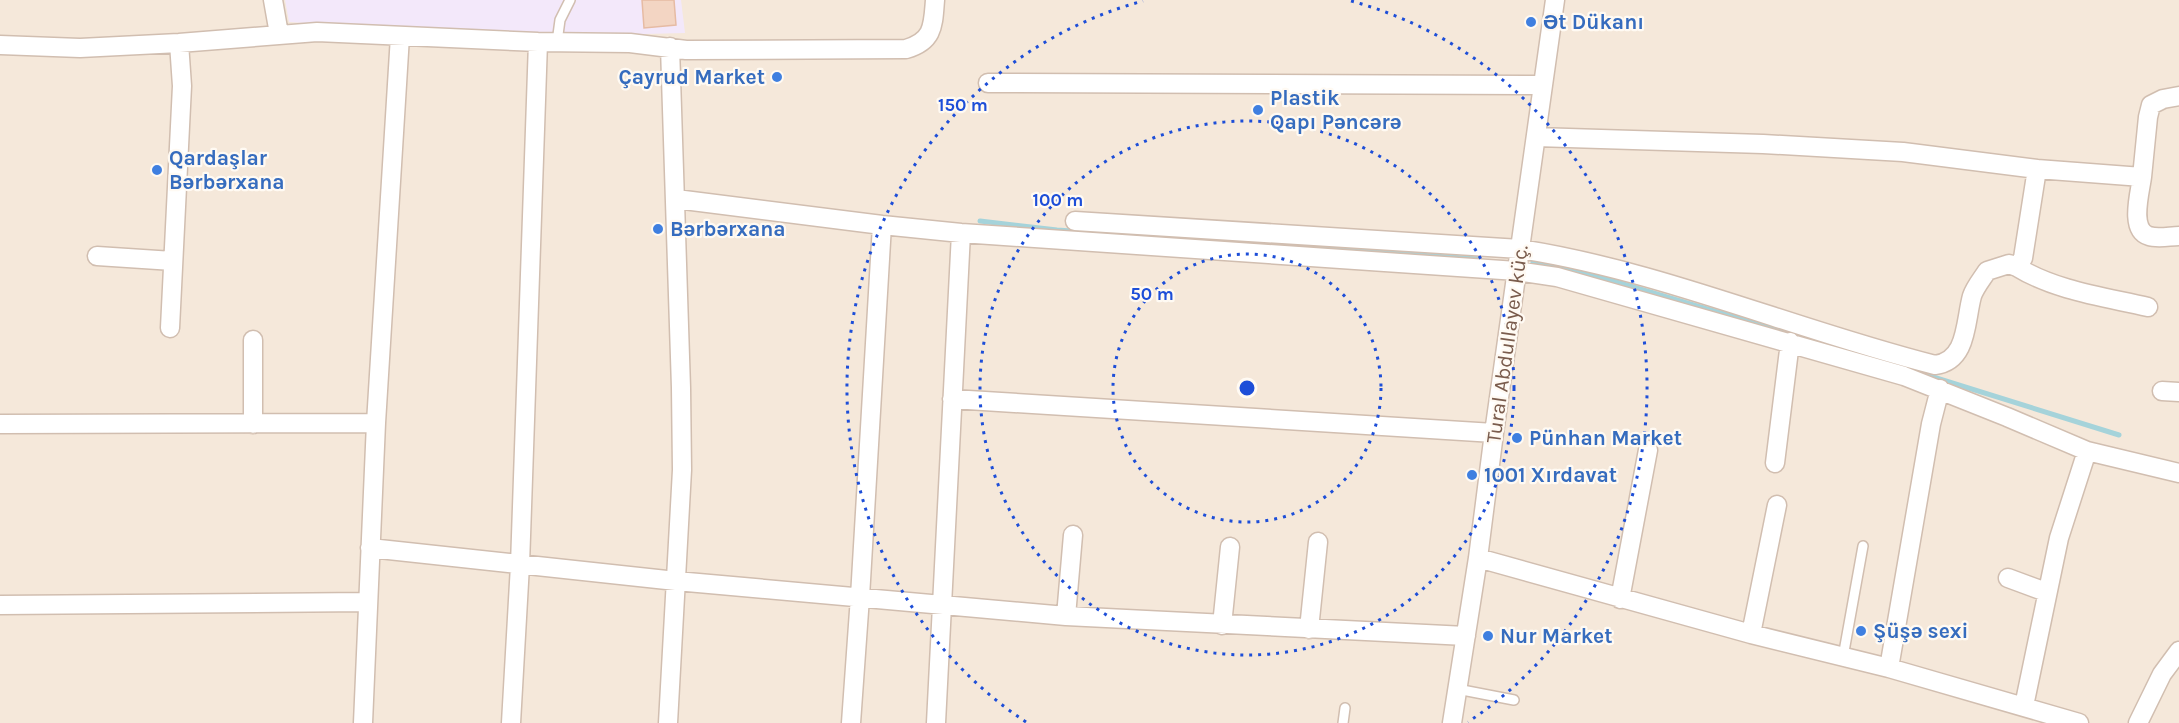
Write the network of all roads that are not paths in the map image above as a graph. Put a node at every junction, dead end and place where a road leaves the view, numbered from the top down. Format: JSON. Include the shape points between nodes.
{"nodes":[{"id":1,"x":273,"y":0,"type":"edge"},
{"id":2,"x":570,"y":0,"type":"edge"},
{"id":3,"x":935,"y":0,"type":"edge"},
{"id":4,"x":1555,"y":0,"type":"edge"},
{"id":5,"x":279,"y":34,"type":"junction"},
{"id":6,"x":400,"y":36,"type":"junction"},
{"id":7,"x":538,"y":42,"type":"junction"},
{"id":8,"x":557,"y":42,"type":"junction"},
{"id":9,"x":179,"y":43,"type":"junction"},
{"id":10,"x":0,"y":45,"type":"edge"},
{"id":11,"x":670,"y":48,"type":"junction"},
{"id":12,"x":988,"y":83,"type":"dead end"},
{"id":13,"x":1543,"y":85,"type":"junction"},
{"id":14,"x":2179,"y":96,"type":"edge"},
{"id":15,"x":1536,"y":137,"type":"junction"},
{"id":16,"x":2037,"y":169,"type":"junction"},
{"id":17,"x":2142,"y":177,"type":"junction"},
{"id":18,"x":676,"y":199,"type":"junction"},
{"id":19,"x":1075,"y":221,"type":"dead end"},
{"id":20,"x":882,"y":225,"type":"junction"},
{"id":21,"x":961,"y":233,"type":"junction"},
{"id":22,"x":2179,"y":236,"type":"edge"},
{"id":23,"x":1520,"y":249,"type":"junction"},
{"id":24,"x":97,"y":256,"type":"dead end"},
{"id":25,"x":173,"y":261,"type":"junction"},
{"id":26,"x":2017,"y":267,"type":"junction"},
{"id":27,"x":1517,"y":271,"type":"junction"},
{"id":28,"x":2148,"y":307,"type":"dead end"},
{"id":29,"x":170,"y":328,"type":"dead end"},
{"id":30,"x":253,"y":340,"type":"dead end"},
{"id":31,"x":1790,"y":342,"type":"junction"},
{"id":32,"x":1940,"y":389,"type":"junction"},
{"id":33,"x":952,"y":399,"type":"junction"},
{"id":34,"x":376,"y":423,"type":"junction"},
{"id":35,"x":0,"y":424,"type":"edge"},
{"id":36,"x":254,"y":424,"type":"junction"},
{"id":37,"x":1494,"y":433,"type":"junction"},
{"id":38,"x":1648,"y":450,"type":"dead end"},
{"id":39,"x":2087,"y":451,"type":"junction"},
{"id":40,"x":1775,"y":463,"type":"dead end"},
{"id":41,"x":2179,"y":473,"type":"edge"},
{"id":42,"x":1777,"y":505,"type":"dead end"},
{"id":43,"x":1073,"y":535,"type":"dead end"},
{"id":44,"x":1318,"y":542,"type":"dead end"},
{"id":45,"x":1863,"y":546,"type":"dead end"},
{"id":46,"x":1230,"y":547,"type":"dead end"},
{"id":47,"x":370,"y":548,"type":"junction"},
{"id":48,"x":1478,"y":558,"type":"junction"},
{"id":49,"x":520,"y":565,"type":"junction"},
{"id":50,"x":2008,"y":578,"type":"dead end"},
{"id":51,"x":676,"y":581,"type":"junction"},
{"id":52,"x":2046,"y":592,"type":"junction"},
{"id":53,"x":861,"y":597,"type":"junction"},
{"id":54,"x":1620,"y":599,"type":"junction"},
{"id":55,"x":367,"y":602,"type":"junction"},
{"id":56,"x":941,"y":604,"type":"junction"},
{"id":57,"x":0,"y":605,"type":"edge"},
{"id":58,"x":1066,"y":616,"type":"junction"},
{"id":59,"x":1222,"y":625,"type":"junction"},
{"id":60,"x":1309,"y":629,"type":"junction"},
{"id":61,"x":1751,"y":634,"type":"junction"},
{"id":62,"x":1466,"y":636,"type":"junction"},
{"id":63,"x":2179,"y":651,"type":"edge"},
{"id":64,"x":1843,"y":657,"type":"junction"},
{"id":65,"x":1889,"y":668,"type":"junction"},
{"id":66,"x":1457,"y":689,"type":"junction"},
{"id":67,"x":1514,"y":700,"type":"dead end"},
{"id":68,"x":2024,"y":706,"type":"junction"},
{"id":69,"x":1345,"y":708,"type":"dead end"},
{"id":70,"x":363,"y":723,"type":"edge"},
{"id":71,"x":511,"y":723,"type":"edge"},
{"id":72,"x":668,"y":723,"type":"edge"},
{"id":73,"x":851,"y":723,"type":"edge"},
{"id":74,"x":936,"y":723,"type":"edge"},
{"id":75,"x":1343,"y":723,"type":"edge"},
{"id":76,"x":1452,"y":723,"type":"edge"},
{"id":77,"x":2079,"y":723,"type":"edge"},
{"id":78,"x":2138,"y":723,"type":"edge"}],
"edges":[{"from":1,"to":5,"type":"street"},
{"from":2,"to":8,"type":"lane","via":[[560,20]]},
{"from":3,"to":11,"type":"street","via":[[931,30],[925,41],[906,49]]},
{"from":4,"to":13,"type":"street","name":"Tural Abdullayev küç."},
{"from":5,"to":6,"type":"street"},
{"from":5,"to":9,"type":"street"},
{"from":6,"to":7,"type":"street"},
{"from":6,"to":34,"type":"street"},
{"from":7,"to":8,"type":"street"},
{"from":7,"to":49,"type":"street"},
{"from":8,"to":11,"type":"street"},
{"from":9,"to":10,"type":"street","via":[[80,48]]},
{"from":9,"to":25,"type":"street","via":[[182,86]]},
{"from":11,"to":18,"type":"street"},
{"from":12,"to":13,"type":"street"},
{"from":13,"to":15,"type":"street","name":"Tural Abdullayev küç."},
{"from":14,"to":17,"type":"street","via":[[2151,105]]},
{"from":15,"to":16,"type":"street","via":[[1903,152]]},
{"from":15,"to":23,"type":"street","name":"Tural Abdullayev küç."},
{"from":16,"to":17,"type":"street"},
{"from":16,"to":26,"type":"street","via":[[2026,246]]},
{"from":17,"to":22,"type":"street","via":[[2137,221],[2141,231],[2150,236]]},
{"from":18,"to":20,"type":"street"},
{"from":18,"to":51,"type":"street","via":[[682,459]]},
{"from":19,"to":23,"type":"street"},
{"from":20,"to":21,"type":"street"},
{"from":20,"to":53,"type":"street"},
{"from":21,"to":27,"type":"street"},
{"from":21,"to":33,"type":"street"},
{"from":23,"to":26,"type":"street","via":[[1568,257],[1668,284],[1935,365],[1947,364],[1962,345],[1973,293],[1987,271],[2009,264]]},
{"from":23,"to":27,"type":"street","name":"Tural Abdullayev küç."},
{"from":24,"to":25,"type":"street"},
{"from":25,"to":29,"type":"street"},
{"from":26,"to":28,"type":"street","via":[[2063,287]]},
{"from":27,"to":31,"type":"street","via":[[1557,277]]},
{"from":27,"to":37,"type":"street","name":"Tural Abdullayev küç."},
{"from":30,"to":36,"type":"street"},
{"from":31,"to":32,"type":"street"},
{"from":31,"to":40,"type":"street"},
{"from":32,"to":39,"type":"street"},
{"from":32,"to":65,"type":"street"},
{"from":33,"to":37,"type":"street"},
{"from":33,"to":56,"type":"street"},
{"from":34,"to":36,"type":"street"},
{"from":34,"to":47,"type":"street"},
{"from":35,"to":36,"type":"street"},
{"from":37,"to":48,"type":"street","name":"Tural Abdullayev küç."},
{"from":38,"to":54,"type":"street"},
{"from":39,"to":41,"type":"street"},
{"from":39,"to":52,"type":"street"},
{"from":42,"to":61,"type":"street"},
{"from":43,"to":58,"type":"street"},
{"from":44,"to":60,"type":"street"},
{"from":45,"to":64,"type":"lane"},
{"from":46,"to":59,"type":"street"},
{"from":47,"to":49,"type":"street"},
{"from":47,"to":55,"type":"street"},
{"from":48,"to":54,"type":"street"},
{"from":48,"to":62,"type":"street","name":"Tural Abdullayev küç."},
{"from":49,"to":51,"type":"street"},
{"from":49,"to":71,"type":"street"},
{"from":50,"to":52,"type":"street"},
{"from":51,"to":53,"type":"street"},
{"from":51,"to":72,"type":"street"},
{"from":52,"to":68,"type":"street"},
{"from":53,"to":56,"type":"street"},
{"from":53,"to":73,"type":"street"},
{"from":54,"to":61,"type":"street"},
{"from":55,"to":57,"type":"street"},
{"from":55,"to":70,"type":"street"},
{"from":56,"to":58,"type":"street"},
{"from":56,"to":74,"type":"street"},
{"from":58,"to":59,"type":"street"},
{"from":59,"to":60,"type":"street"},
{"from":60,"to":62,"type":"street"},
{"from":61,"to":64,"type":"street"},
{"from":62,"to":66,"type":"street","name":"Tural Abdullayev küç."},
{"from":63,"to":78,"type":"street","via":[[2162,674]]},
{"from":64,"to":65,"type":"street"},
{"from":65,"to":68,"type":"street"},
{"from":66,"to":67,"type":"lane"},
{"from":66,"to":76,"type":"street","name":"Tural Abdullayev küç."},
{"from":68,"to":77,"type":"street"},
{"from":69,"to":75,"type":"lane"}]}
